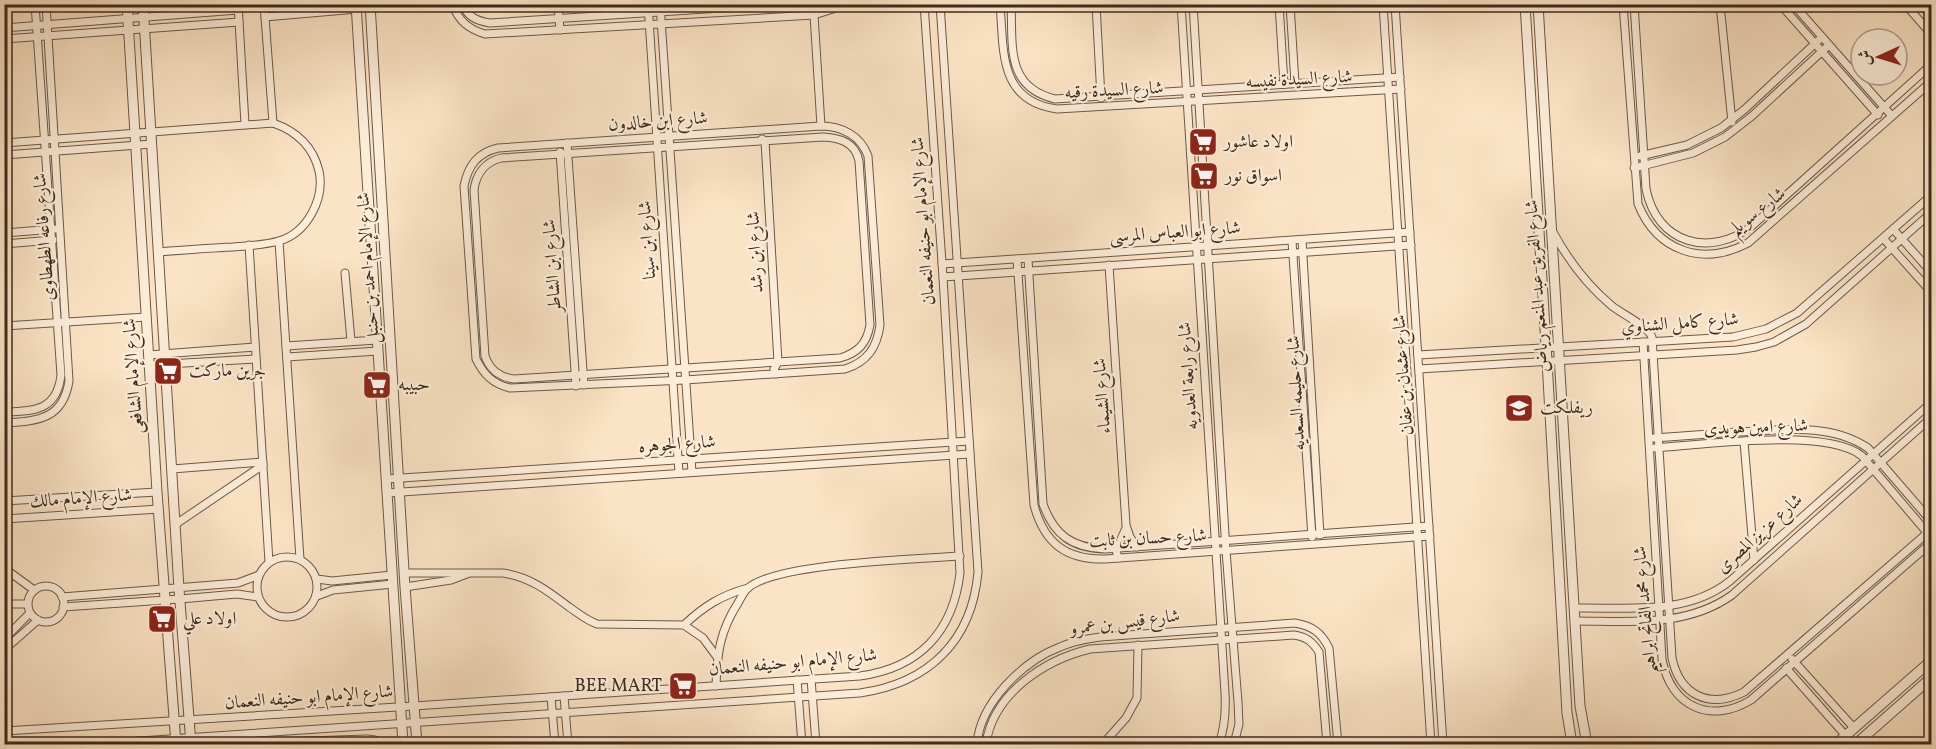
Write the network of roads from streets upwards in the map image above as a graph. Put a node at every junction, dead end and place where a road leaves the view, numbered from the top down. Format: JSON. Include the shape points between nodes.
{"nodes":[{"id":1,"x":35,"y":4,"type":"edge"},
{"id":2,"x":46,"y":4,"type":"edge"},
{"id":3,"x":127,"y":4,"type":"edge"},
{"id":4,"x":143,"y":4,"type":"edge"},
{"id":5,"x":264,"y":4,"type":"edge"},
{"id":6,"x":370,"y":4,"type":"edge"},
{"id":7,"x":452,"y":4,"type":"edge"},
{"id":8,"x":462,"y":4,"type":"edge"},
{"id":9,"x":558,"y":4,"type":"edge"},
{"id":10,"x":648,"y":4,"type":"edge"},
{"id":11,"x":660,"y":4,"type":"edge"},
{"id":12,"x":784,"y":4,"type":"edge"},
{"id":13,"x":840,"y":4,"type":"edge"},
{"id":14,"x":924,"y":4,"type":"edge"},
{"id":15,"x":940,"y":4,"type":"edge"},
{"id":16,"x":1000,"y":4,"type":"edge"},
{"id":17,"x":1011,"y":4,"type":"edge"},
{"id":18,"x":1096,"y":4,"type":"edge"},
{"id":19,"x":1181,"y":4,"type":"edge"},
{"id":20,"x":1193,"y":4,"type":"edge"},
{"id":21,"x":1279,"y":4,"type":"edge"},
{"id":22,"x":1290,"y":4,"type":"edge"},
{"id":23,"x":1383,"y":4,"type":"edge"},
{"id":24,"x":1395,"y":4,"type":"edge"},
{"id":25,"x":1525,"y":4,"type":"edge"},
{"id":26,"x":1538,"y":4,"type":"edge"},
{"id":27,"x":1623,"y":4,"type":"edge"},
{"id":28,"x":1634,"y":4,"type":"edge"},
{"id":29,"x":1720,"y":4,"type":"edge"},
{"id":30,"x":1780,"y":4,"type":"edge"},
{"id":31,"x":1792,"y":4,"type":"edge"},
{"id":32,"x":1905,"y":4,"type":"edge"},
{"id":33,"x":1921,"y":4,"type":"edge"},
{"id":34,"x":755,"y":6,"type":"edge"},
{"id":35,"x":238,"y":7,"type":"edge"},
{"id":36,"x":356,"y":7,"type":"edge"},
{"id":37,"x":661,"y":13,"type":"junction"},
{"id":38,"x":649,"y":14,"type":"junction"},
{"id":39,"x":814,"y":15,"type":"junction"},
{"id":40,"x":265,"y":17,"type":"junction"},
{"id":41,"x":1932,"y":17,"type":"edge"},
{"id":42,"x":144,"y":18,"type":"junction"},
{"id":43,"x":128,"y":19,"type":"junction"},
{"id":44,"x":559,"y":19,"type":"junction"},
{"id":45,"x":756,"y":19,"type":"junction"},
{"id":46,"x":239,"y":22,"type":"junction"},
{"id":47,"x":48,"y":25,"type":"junction"},
{"id":48,"x":662,"y":25,"type":"junction"},
{"id":49,"x":36,"y":26,"type":"junction"},
{"id":50,"x":650,"y":26,"type":"junction"},
{"id":51,"x":4,"y":28,"type":"edge"},
{"id":52,"x":144,"y":29,"type":"junction"},
{"id":53,"x":129,"y":30,"type":"junction"},
{"id":54,"x":560,"y":30,"type":"junction"},
{"id":55,"x":1932,"y":35,"type":"edge"},
{"id":56,"x":48,"y":36,"type":"junction"},
{"id":57,"x":37,"y":37,"type":"junction"},
{"id":58,"x":1822,"y":37,"type":"junction"},
{"id":59,"x":4,"y":39,"type":"edge"},
{"id":60,"x":1815,"y":44,"type":"junction"},
{"id":61,"x":1828,"y":45,"type":"junction"},
{"id":62,"x":1822,"y":51,"type":"junction"},
{"id":63,"x":1932,"y":64,"type":"edge"},
{"id":64,"x":1387,"y":77,"type":"junction"},
{"id":65,"x":1400,"y":77,"type":"junction"},
{"id":66,"x":1932,"y":81,"type":"edge"},
{"id":67,"x":1295,"y":83,"type":"junction"},
{"id":68,"x":1284,"y":84,"type":"junction"},
{"id":69,"x":1401,"y":89,"type":"junction"},
{"id":70,"x":1186,"y":90,"type":"junction"},
{"id":71,"x":1198,"y":90,"type":"junction"},
{"id":72,"x":1388,"y":90,"type":"junction"},
{"id":73,"x":1101,"y":96,"type":"junction"},
{"id":74,"x":1199,"y":101,"type":"junction"},
{"id":75,"x":1186,"y":102,"type":"junction"},
{"id":76,"x":1102,"y":106,"type":"junction"},
{"id":77,"x":1884,"y":107,"type":"junction"},
{"id":78,"x":1876,"y":114,"type":"junction"},
{"id":79,"x":1892,"y":116,"type":"junction"},
{"id":80,"x":363,"y":118,"type":"junction"},
{"id":81,"x":376,"y":118,"type":"junction"},
{"id":82,"x":1732,"y":121,"type":"junction"},
{"id":83,"x":273,"y":123,"type":"junction"},
{"id":84,"x":1884,"y":123,"type":"junction"},
{"id":85,"x":244,"y":124,"type":"junction"},
{"id":86,"x":821,"y":126,"type":"junction"},
{"id":87,"x":759,"y":130,"type":"junction"},
{"id":88,"x":769,"y":130,"type":"junction"},
{"id":89,"x":1735,"y":130,"type":"junction"},
{"id":90,"x":151,"y":132,"type":"junction"},
{"id":91,"x":135,"y":133,"type":"junction"},
{"id":92,"x":669,"y":136,"type":"junction"},
{"id":93,"x":657,"y":137,"type":"junction"},
{"id":94,"x":44,"y":140,"type":"junction"},
{"id":95,"x":54,"y":140,"type":"junction"},
{"id":96,"x":765,"y":141,"type":"junction"},
{"id":97,"x":4,"y":143,"type":"edge"},
{"id":98,"x":563,"y":143,"type":"junction"},
{"id":99,"x":152,"y":144,"type":"junction"},
{"id":100,"x":135,"y":145,"type":"junction"},
{"id":101,"x":670,"y":146,"type":"junction"},
{"id":102,"x":657,"y":147,"type":"junction"},
{"id":103,"x":55,"y":152,"type":"junction"},
{"id":104,"x":45,"y":153,"type":"junction"},
{"id":105,"x":564,"y":154,"type":"junction"},
{"id":106,"x":4,"y":155,"type":"edge"},
{"id":107,"x":1644,"y":155,"type":"junction"},
{"id":108,"x":1633,"y":158,"type":"junction"},
{"id":109,"x":1644,"y":165,"type":"junction"},
{"id":110,"x":1634,"y":168,"type":"junction"},
{"id":111,"x":1932,"y":195,"type":"edge"},
{"id":112,"x":1932,"y":213,"type":"edge"},
{"id":113,"x":1550,"y":226,"type":"junction"},
{"id":114,"x":60,"y":229,"type":"junction"},
{"id":115,"x":1893,"y":229,"type":"junction"},
{"id":116,"x":50,"y":230,"type":"junction"},
{"id":117,"x":1410,"y":232,"type":"junction"},
{"id":118,"x":4,"y":233,"type":"edge"},
{"id":119,"x":1398,"y":233,"type":"junction"},
{"id":120,"x":1883,"y":238,"type":"junction"},
{"id":121,"x":1902,"y":239,"type":"junction"},
{"id":122,"x":61,"y":240,"type":"junction"},
{"id":123,"x":1292,"y":240,"type":"junction"},
{"id":124,"x":1302,"y":240,"type":"junction"},
{"id":125,"x":51,"y":241,"type":"junction"},
{"id":126,"x":279,"y":241,"type":"junction"},
{"id":127,"x":4,"y":244,"type":"edge"},
{"id":128,"x":249,"y":245,"type":"junction"},
{"id":129,"x":1411,"y":245,"type":"junction"},
{"id":130,"x":1208,"y":246,"type":"junction"},
{"id":131,"x":1399,"y":246,"type":"junction"},
{"id":132,"x":1196,"y":247,"type":"junction"},
{"id":133,"x":1892,"y":248,"type":"junction"},
{"id":134,"x":158,"y":252,"type":"junction"},
{"id":135,"x":1303,"y":253,"type":"junction"},
{"id":136,"x":1293,"y":254,"type":"junction"},
{"id":137,"x":1017,"y":259,"type":"junction"},
{"id":138,"x":1028,"y":259,"type":"junction"},
{"id":139,"x":1208,"y":259,"type":"junction"},
{"id":140,"x":1196,"y":260,"type":"junction"},
{"id":141,"x":957,"y":263,"type":"junction"},
{"id":142,"x":942,"y":264,"type":"junction"},
{"id":143,"x":1109,"y":265,"type":"junction"},
{"id":144,"x":1029,"y":271,"type":"junction"},
{"id":145,"x":1018,"y":272,"type":"junction"},
{"id":146,"x":345,"y":273,"type":"dead end"},
{"id":147,"x":1932,"y":273,"type":"edge"},
{"id":148,"x":958,"y":276,"type":"junction"},
{"id":149,"x":943,"y":277,"type":"junction"},
{"id":150,"x":877,"y":279,"type":"junction"},
{"id":151,"x":867,"y":280,"type":"junction"},
{"id":152,"x":1932,"y":293,"type":"edge"},
{"id":153,"x":375,"y":297,"type":"junction"},
{"id":154,"x":388,"y":297,"type":"junction"},
{"id":155,"x":482,"y":305,"type":"junction"},
{"id":156,"x":472,"y":306,"type":"junction"},
{"id":157,"x":146,"y":317,"type":"junction"},
{"id":158,"x":56,"y":322,"type":"junction"},
{"id":159,"x":66,"y":322,"type":"junction"},
{"id":160,"x":4,"y":326,"type":"edge"},
{"id":161,"x":377,"y":340,"type":"junction"},
{"id":162,"x":351,"y":341,"type":"junction"},
{"id":163,"x":1653,"y":341,"type":"junction"},
{"id":164,"x":1643,"y":342,"type":"junction"},
{"id":165,"x":286,"y":346,"type":"junction"},
{"id":166,"x":1559,"y":346,"type":"junction"},
{"id":167,"x":255,"y":347,"type":"junction"},
{"id":168,"x":1547,"y":347,"type":"junction"},
{"id":169,"x":378,"y":351,"type":"junction"},
{"id":170,"x":1418,"y":355,"type":"junction"},
{"id":171,"x":1644,"y":355,"type":"junction"},
{"id":172,"x":1653,"y":355,"type":"junction"},
{"id":173,"x":286,"y":357,"type":"junction"},
{"id":174,"x":165,"y":359,"type":"junction"},
{"id":175,"x":256,"y":359,"type":"junction"},
{"id":176,"x":149,"y":360,"type":"junction"},
{"id":177,"x":1560,"y":360,"type":"junction"},
{"id":178,"x":1547,"y":361,"type":"junction"},
{"id":179,"x":778,"y":362,"type":"junction"},
{"id":180,"x":684,"y":367,"type":"junction"},
{"id":181,"x":672,"y":368,"type":"junction"},
{"id":182,"x":1419,"y":369,"type":"junction"},
{"id":183,"x":780,"y":373,"type":"junction"},
{"id":184,"x":580,"y":374,"type":"junction"},
{"id":185,"x":685,"y":380,"type":"junction"},
{"id":186,"x":672,"y":381,"type":"junction"},
{"id":187,"x":580,"y":385,"type":"junction"},
{"id":188,"x":1932,"y":402,"type":"edge"},
{"id":189,"x":4,"y":412,"type":"edge"},
{"id":190,"x":1932,"y":417,"type":"edge"},
{"id":191,"x":4,"y":423,"type":"edge"},
{"id":192,"x":1658,"y":437,"type":"junction"},
{"id":193,"x":1649,"y":438,"type":"junction"},
{"id":194,"x":969,"y":441,"type":"junction"},
{"id":195,"x":952,"y":442,"type":"junction"},
{"id":196,"x":1744,"y":442,"type":"junction"},
{"id":197,"x":1039,"y":444,"type":"junction"},
{"id":198,"x":1029,"y":445,"type":"junction"},
{"id":199,"x":1659,"y":448,"type":"junction"},
{"id":200,"x":1649,"y":449,"type":"junction"},
{"id":201,"x":1873,"y":453,"type":"junction"},
{"id":202,"x":970,"y":454,"type":"junction"},
{"id":203,"x":953,"y":455,"type":"junction"},
{"id":204,"x":691,"y":459,"type":"junction"},
{"id":205,"x":678,"y":460,"type":"junction"},
{"id":206,"x":1866,"y":460,"type":"junction"},
{"id":207,"x":1881,"y":462,"type":"junction"},
{"id":208,"x":263,"y":464,"type":"junction"},
{"id":209,"x":172,"y":469,"type":"junction"},
{"id":210,"x":1873,"y":469,"type":"junction"},
{"id":211,"x":692,"y":472,"type":"junction"},
{"id":212,"x":679,"y":473,"type":"junction"},
{"id":213,"x":386,"y":478,"type":"junction"},
{"id":214,"x":398,"y":478,"type":"junction"},
{"id":215,"x":1904,"y":490,"type":"junction"},
{"id":216,"x":158,"y":492,"type":"junction"},
{"id":217,"x":399,"y":492,"type":"junction"},
{"id":218,"x":387,"y":493,"type":"junction"},
{"id":219,"x":1896,"y":497,"type":"junction"},
{"id":220,"x":4,"y":501,"type":"edge"},
{"id":221,"x":159,"y":509,"type":"junction"},
{"id":222,"x":4,"y":519,"type":"edge"},
{"id":223,"x":1932,"y":522,"type":"edge"},
{"id":224,"x":176,"y":524,"type":"junction"},
{"id":225,"x":1126,"y":525,"type":"junction"},
{"id":226,"x":1429,"y":526,"type":"junction"},
{"id":227,"x":1416,"y":527,"type":"junction"},
{"id":228,"x":1320,"y":533,"type":"junction"},
{"id":229,"x":1311,"y":534,"type":"junction"},
{"id":230,"x":1931,"y":535,"type":"edge"},
{"id":231,"x":1430,"y":536,"type":"junction"},
{"id":232,"x":1417,"y":537,"type":"junction"},
{"id":233,"x":1225,"y":540,"type":"junction"},
{"id":234,"x":1214,"y":541,"type":"junction"},
{"id":235,"x":1312,"y":544,"type":"junction"},
{"id":236,"x":1321,"y":544,"type":"junction"},
{"id":237,"x":1136,"y":546,"type":"junction"},
{"id":238,"x":1117,"y":548,"type":"junction"},
{"id":239,"x":1226,"y":550,"type":"junction"},
{"id":240,"x":1215,"y":551,"type":"junction"},
{"id":241,"x":960,"y":556,"type":"junction"},
{"id":242,"x":1901,"y":556,"type":"junction"},
{"id":243,"x":1137,"y":557,"type":"junction"},
{"id":244,"x":1118,"y":558,"type":"junction"},
{"id":245,"x":300,"y":559,"type":"junction"},
{"id":246,"x":1754,"y":560,"type":"junction"},
{"id":247,"x":269,"y":562,"type":"junction"},
{"id":248,"x":1907,"y":563,"type":"junction"},
{"id":249,"x":4,"y":568,"type":"edge"},
{"id":250,"x":404,"y":573,"type":"junction"},
{"id":251,"x":467,"y":574,"type":"junction"},
{"id":252,"x":259,"y":575,"type":"junction"},
{"id":253,"x":317,"y":579,"type":"junction"},
{"id":254,"x":392,"y":580,"type":"junction"},
{"id":255,"x":405,"y":587,"type":"junction"},
{"id":256,"x":748,"y":588,"type":"junction"},
{"id":257,"x":179,"y":589,"type":"junction"},
{"id":258,"x":34,"y":590,"type":"junction"},
{"id":259,"x":164,"y":590,"type":"junction"},
{"id":260,"x":317,"y":596,"type":"junction"},
{"id":261,"x":62,"y":597,"type":"junction"},
{"id":262,"x":258,"y":597,"type":"junction"},
{"id":263,"x":180,"y":599,"type":"junction"},
{"id":264,"x":165,"y":600,"type":"junction"},
{"id":265,"x":4,"y":604,"type":"edge"},
{"id":266,"x":27,"y":604,"type":"junction"},
{"id":267,"x":1668,"y":606,"type":"junction"},
{"id":268,"x":63,"y":607,"type":"junction"},
{"id":269,"x":1659,"y":607,"type":"junction"},
{"id":270,"x":1574,"y":608,"type":"junction"},
{"id":271,"x":30,"y":613,"type":"junction"},
{"id":272,"x":1669,"y":619,"type":"junction"},
{"id":273,"x":38,"y":620,"type":"junction"},
{"id":274,"x":1659,"y":620,"type":"junction"},
{"id":275,"x":1575,"y":621,"type":"junction"},
{"id":276,"x":684,"y":624,"type":"junction"},
{"id":277,"x":1232,"y":627,"type":"junction"},
{"id":278,"x":1220,"y":628,"type":"junction"},
{"id":279,"x":1233,"y":638,"type":"junction"},
{"id":280,"x":4,"y":639,"type":"edge"},
{"id":281,"x":1220,"y":639,"type":"junction"},
{"id":282,"x":1138,"y":645,"type":"junction"},
{"id":283,"x":4,"y":650,"type":"edge"},
{"id":284,"x":1788,"y":654,"type":"junction"},
{"id":285,"x":717,"y":657,"type":"junction"},
{"id":286,"x":1932,"y":660,"type":"edge"},
{"id":287,"x":1780,"y":661,"type":"junction"},
{"id":288,"x":1795,"y":662,"type":"junction"},
{"id":289,"x":1787,"y":669,"type":"junction"},
{"id":290,"x":1932,"y":677,"type":"edge"},
{"id":291,"x":811,"y":679,"type":"junction"},
{"id":292,"x":797,"y":680,"type":"junction"},
{"id":293,"x":716,"y":686,"type":"junction"},
{"id":294,"x":564,"y":696,"type":"junction"},
{"id":295,"x":812,"y":696,"type":"junction"},
{"id":296,"x":551,"y":697,"type":"junction"},
{"id":297,"x":799,"y":697,"type":"junction"},
{"id":298,"x":1827,"y":697,"type":"junction"},
{"id":299,"x":1818,"y":704,"type":"junction"},
{"id":300,"x":414,"y":706,"type":"junction"},
{"id":301,"x":400,"y":707,"type":"junction"},
{"id":302,"x":565,"y":712,"type":"junction"},
{"id":303,"x":552,"y":713,"type":"junction"},
{"id":304,"x":189,"y":720,"type":"junction"},
{"id":305,"x":174,"y":722,"type":"junction"},
{"id":306,"x":401,"y":723,"type":"junction"},
{"id":307,"x":415,"y":723,"type":"junction"},
{"id":308,"x":1854,"y":728,"type":"junction"},
{"id":309,"x":4,"y":731,"type":"edge"},
{"id":310,"x":1846,"y":736,"type":"junction"},
{"id":311,"x":191,"y":741,"type":"edge"},
{"id":312,"x":175,"y":742,"type":"edge"},
{"id":313,"x":94,"y":744,"type":"edge"},
{"id":314,"x":220,"y":744,"type":"edge"},
{"id":315,"x":382,"y":744,"type":"edge"},
{"id":316,"x":403,"y":744,"type":"edge"},
{"id":317,"x":417,"y":744,"type":"edge"},
{"id":318,"x":555,"y":744,"type":"edge"},
{"id":319,"x":568,"y":744,"type":"edge"},
{"id":320,"x":802,"y":744,"type":"edge"},
{"id":321,"x":816,"y":744,"type":"edge"},
{"id":322,"x":977,"y":744,"type":"edge"},
{"id":323,"x":986,"y":744,"type":"edge"},
{"id":324,"x":1103,"y":744,"type":"edge"},
{"id":325,"x":1219,"y":744,"type":"edge"},
{"id":326,"x":1234,"y":744,"type":"edge"},
{"id":327,"x":1327,"y":744,"type":"edge"},
{"id":328,"x":1338,"y":744,"type":"edge"},
{"id":329,"x":1431,"y":744,"type":"edge"},
{"id":330,"x":1443,"y":744,"type":"edge"},
{"id":331,"x":1572,"y":744,"type":"edge"},
{"id":332,"x":1587,"y":744,"type":"edge"},
{"id":333,"x":1836,"y":744,"type":"edge"},
{"id":334,"x":1856,"y":744,"type":"edge"}],
"edges":[{"from":1,"to":49,"type":"street","name":"شارع رفاعه الطهطاوى"},
{"from":2,"to":47,"type":"street","name":"شارع رفاعه الطهطاوى"},
{"from":3,"to":43,"type":"street","name":"شارع الإمام الشافعى"},
{"from":4,"to":42,"type":"street","name":"شارع الإمام الشافعى"},
{"from":5,"to":40,"type":"street"},
{"from":6,"to":81,"type":"street","name":"شارع الإمام احمد بن حنبل"},
{"from":7,"to":54,"type":"street","via":[[464,25],[485,34]]},
{"from":8,"to":44,"type":"street","via":[[480,22]]},
{"from":9,"to":44,"type":"street"},
{"from":10,"to":38,"type":"street","name":"شارع ابن سينا"},
{"from":11,"to":37,"type":"street","name":"شارع ابن سينا"},
{"from":12,"to":34,"type":"street"},
{"from":13,"to":39,"type":"street"},
{"from":14,"to":142,"type":"street","name":"شارع الإمام ابو حنيفه النعمان"},
{"from":15,"to":141,"type":"street","name":"شارع الإمام ابو حنيفه النعمان"},
{"from":16,"to":76,"type":"street","name":"شارع السيدة رقيه","via":[[1005,64],[1020,91],[1028,99],[1057,109]]},
{"from":17,"to":73,"type":"street","name":"شارع السيدة رقيه","via":[[1014,61],[1024,83],[1054,99]]},
{"from":18,"to":73,"type":"street"},
{"from":19,"to":70,"type":"street","name":"شارع رابعة العدويه"},
{"from":20,"to":71,"type":"street","name":"شارع رابعة العدويه"},
{"from":21,"to":68,"type":"street"},
{"from":22,"to":67,"type":"street"},
{"from":23,"to":64,"type":"street","name":"شارع عثمان بن عفان"},
{"from":24,"to":65,"type":"street","name":"شارع عثمان بن عفان"},
{"from":25,"to":168,"type":"street","name":"شارع الفريق عبد المنعم رياض"},
{"from":26,"to":113,"type":"street","name":"شارع الفريق عبد المنعم رياض"},
{"from":27,"to":108,"type":"street","name":"شارع سويلم"},
{"from":28,"to":107,"type":"street","name":"شارع سويلم"},
{"from":29,"to":82,"type":"street"},
{"from":30,"to":60,"type":"street"},
{"from":31,"to":58,"type":"street"},
{"from":32,"to":55,"type":"street"},
{"from":33,"to":41,"type":"street"},
{"from":34,"to":37,"type":"street"},
{"from":34,"to":45,"type":"street"},
{"from":35,"to":42,"type":"street"},
{"from":35,"to":46,"type":"street"},
{"from":36,"to":40,"type":"street"},
{"from":36,"to":80,"type":"street","name":"شارع الإمام احمد بن حنبل"},
{"from":37,"to":38,"type":"street"},
{"from":37,"to":48,"type":"street","name":"شارع ابن سينا"},
{"from":38,"to":44,"type":"street"},
{"from":38,"to":50,"type":"street","name":"شارع ابن سينا"},
{"from":39,"to":45,"type":"street"},
{"from":39,"to":86,"type":"street"},
{"from":40,"to":83,"type":"street"},
{"from":42,"to":43,"type":"street"},
{"from":42,"to":52,"type":"street","name":"شارع الإمام الشافعى"},
{"from":43,"to":47,"type":"street"},
{"from":43,"to":53,"type":"street","name":"شارع الإمام الشافعى"},
{"from":44,"to":54,"type":"street"},
{"from":45,"to":48,"type":"street"},
{"from":46,"to":52,"type":"street"},
{"from":46,"to":85,"type":"street"},
{"from":47,"to":49,"type":"street"},
{"from":47,"to":56,"type":"street","name":"شارع رفاعه الطهطاوى"},
{"from":48,"to":50,"type":"street"},
{"from":48,"to":92,"type":"street","name":"شارع ابن سينا"},
{"from":49,"to":51,"type":"street"},
{"from":49,"to":57,"type":"street","name":"شارع رفاعه الطهطاوى"},
{"from":50,"to":54,"type":"street"},
{"from":50,"to":93,"type":"street","name":"شارع ابن سينا"},
{"from":52,"to":53,"type":"street"},
{"from":52,"to":90,"type":"street","name":"شارع الإمام الشافعى"},
{"from":53,"to":56,"type":"street"},
{"from":53,"to":91,"type":"street","name":"شارع الإمام الشافعى"},
{"from":56,"to":57,"type":"street"},
{"from":56,"to":95,"type":"street","name":"شارع رفاعه الطهطاوى"},
{"from":57,"to":59,"type":"street"},
{"from":57,"to":94,"type":"street","name":"شارع رفاعه الطهطاوى"},
{"from":58,"to":60,"type":"street"},
{"from":58,"to":61,"type":"street"},
{"from":60,"to":62,"type":"street"},
{"from":60,"to":82,"type":"street"},
{"from":61,"to":62,"type":"street"},
{"from":61,"to":77,"type":"street"},
{"from":62,"to":78,"type":"street"},
{"from":62,"to":89,"type":"street"},
{"from":63,"to":77,"type":"street","name":"شارع سويلم"},
{"from":64,"to":65,"type":"street","name":"شارع السيدة نفيسه"},
{"from":64,"to":67,"type":"street","name":"شارع السيدة نفيسه"},
{"from":64,"to":72,"type":"street","name":"شارع عثمان بن عفان"},
{"from":65,"to":69,"type":"street","name":"شارع عثمان بن عفان"},
{"from":66,"to":79,"type":"street","name":"شارع سويلم"},
{"from":67,"to":68,"type":"street","name":"شارع السيدة نفيسه"},
{"from":68,"to":71,"type":"street","name":"شارع السيدة نفيسه"},
{"from":69,"to":72,"type":"street","name":"شارع السيدة نفيسه"},
{"from":69,"to":117,"type":"street","name":"شارع عثمان بن عفان"},
{"from":70,"to":71,"type":"street","name":"شارع السيدة رقيه"},
{"from":70,"to":73,"type":"street","name":"شارع السيدة رقيه"},
{"from":70,"to":75,"type":"street","name":"شارع رابعة العدويه"},
{"from":71,"to":74,"type":"street","name":"شارع رابعة العدويه"},
{"from":72,"to":74,"type":"street","name":"شارع السيدة نفيسه"},
{"from":72,"to":119,"type":"street","name":"شارع عثمان بن عفان"},
{"from":73,"to":76,"type":"street"},
{"from":74,"to":75,"type":"street","name":"شارع السيدة رقيه"},
{"from":74,"to":130,"type":"street","name":"شارع رابعة العدويه"},
{"from":75,"to":76,"type":"street","name":"شارع السيدة رقيه"},
{"from":75,"to":132,"type":"street","name":"شارع رابعة العدويه"},
{"from":77,"to":78,"type":"street","name":"شارع سويلم"},
{"from":77,"to":79,"type":"street"},
{"from":78,"to":84,"type":"street"},
{"from":78,"to":109,"type":"street","name":"شارع سويلم","via":[[1752,226],[1719,243],[1682,238],[1661,223],[1648,201]]},
{"from":79,"to":84,"type":"street","name":"شارع سويلم"},
{"from":80,"to":81,"type":"street"},
{"from":80,"to":153,"type":"street","name":"شارع الإمام احمد بن حنبل"},
{"from":81,"to":154,"type":"street","name":"شارع الإمام احمد بن حنبل"},
{"from":82,"to":89,"type":"street"},
{"from":82,"to":107,"type":"street","via":[[1699,140]]},
{"from":83,"to":85,"type":"street"},
{"from":83,"to":126,"type":"street","via":[[287,128],[308,146],[315,159],[320,187],[312,214],[303,226]]},
{"from":84,"to":110,"type":"street","name":"شارع سويلم","via":[[1748,243],[1716,254],[1680,250],[1658,236],[1638,204]]},
{"from":85,"to":90,"type":"street"},
{"from":86,"to":88,"type":"street","name":"شارع ابن خالدون"},
{"from":86,"to":150,"type":"street","name":"شارع ابن خالدون","via":[[849,133],[866,149]]},
{"from":87,"to":88,"type":"street","name":"شارع ابن خالدون"},
{"from":87,"to":92,"type":"street","name":"شارع ابن خالدون"},
{"from":87,"to":96,"type":"street","name":"شارع ابن رشد"},
{"from":88,"to":96,"type":"street","name":"شارع ابن رشد"},
{"from":89,"to":109,"type":"street","via":[[1694,153]]},
{"from":90,"to":91,"type":"street"},
{"from":90,"to":99,"type":"street","name":"شارع الإمام الشافعى"},
{"from":91,"to":95,"type":"street"},
{"from":91,"to":100,"type":"street","name":"شارع الإمام الشافعى"},
{"from":92,"to":93,"type":"street","name":"شارع ابن خالدون"},
{"from":92,"to":101,"type":"street","name":"شارع ابن سينا"},
{"from":93,"to":98,"type":"street","name":"شارع ابن خالدون"},
{"from":93,"to":102,"type":"street","name":"شارع ابن سينا"},
{"from":94,"to":95,"type":"street"},
{"from":94,"to":97,"type":"street"},
{"from":94,"to":104,"type":"street","name":"شارع رفاعه الطهطاوى"},
{"from":95,"to":103,"type":"street","name":"شارع رفاعه الطهطاوى"},
{"from":96,"to":101,"type":"street","name":"شارع ابن خالدون"},
{"from":96,"to":151,"type":"street","name":"شارع ابن خالدون","via":[[832,137],[854,148],[859,161]]},
{"from":96,"to":179,"type":"street","name":"شارع ابن رشد"},
{"from":98,"to":105,"type":"street","name":"شارع ابن الشاطر"},
{"from":98,"to":156,"type":"street","name":"شارع ابن خالدون","via":[[489,150],[469,168],[464,186]]},
{"from":99,"to":100,"type":"street"},
{"from":99,"to":134,"type":"street","name":"شارع الإمام الشافعى"},
{"from":100,"to":103,"type":"street"},
{"from":100,"to":157,"type":"street","name":"شارع الإمام الشافعى"},
{"from":101,"to":102,"type":"street","name":"شارع ابن خالدون"},
{"from":101,"to":180,"type":"street","name":"شارع ابن سينا"},
{"from":102,"to":105,"type":"street","name":"شارع ابن خالدون"},
{"from":102,"to":181,"type":"street","name":"شارع ابن سينا"},
{"from":103,"to":104,"type":"street"},
{"from":103,"to":114,"type":"street","name":"شارع رفاعه الطهطاوى"},
{"from":104,"to":106,"type":"street"},
{"from":104,"to":116,"type":"street","name":"شارع رفاعه الطهطاوى"},
{"from":105,"to":155,"type":"street","name":"شارع ابن خالدون","via":[[494,160],[478,175],[474,190]]},
{"from":105,"to":184,"type":"street","name":"شارع ابن الشاطر"},
{"from":107,"to":108,"type":"street"},
{"from":107,"to":109,"type":"street","name":"شارع سويلم"},
{"from":108,"to":110,"type":"street","name":"شارع سويلم"},
{"from":109,"to":110,"type":"street"},
{"from":111,"to":115,"type":"street","name":"شارع كامل الشناوي"},
{"from":112,"to":121,"type":"street","name":"شارع كامل الشناوي"},
{"from":113,"to":163,"type":"street","via":[[1583,277],[1613,307],[1651,333]]},
{"from":113,"to":166,"type":"street","name":"شارع الفريق عبد المنعم رياض"},
{"from":114,"to":116,"type":"street"},
{"from":114,"to":122,"type":"street","name":"شارع رفاعه الطهطاوى"},
{"from":115,"to":120,"type":"street","name":"شارع كامل الشناوي"},
{"from":115,"to":121,"type":"street"},
{"from":116,"to":118,"type":"street"},
{"from":116,"to":125,"type":"street","name":"شارع رفاعه الطهطاوى"},
{"from":117,"to":119,"type":"street","name":"شارع ابو العباس المرسى"},
{"from":117,"to":129,"type":"street","name":"شارع عثمان بن عفان"},
{"from":119,"to":124,"type":"street","name":"شارع ابو العباس المرسى"},
{"from":119,"to":131,"type":"street","name":"شارع عثمان بن عفان"},
{"from":120,"to":133,"type":"street"},
{"from":120,"to":163,"type":"street","name":"شارع كامل الشناوي","via":[[1810,303],[1782,322],[1733,337]]},
{"from":121,"to":133,"type":"street","name":"شارع كامل الشناوي"},
{"from":121,"to":147,"type":"street"},
{"from":122,"to":125,"type":"street"},
{"from":122,"to":159,"type":"street","name":"شارع رفاعه الطهطاوى"},
{"from":123,"to":124,"type":"street","name":"شارع ابو العباس المرسى"},
{"from":123,"to":130,"type":"street","name":"شارع ابو العباس المرسى"},
{"from":123,"to":136,"type":"street","name":"شارع حليمه السعديه"},
{"from":124,"to":135,"type":"street","name":"شارع حليمه السعديه"},
{"from":125,"to":127,"type":"street"},
{"from":125,"to":158,"type":"street","name":"شارع رفاعه الطهطاوى"},
{"from":126,"to":128,"type":"street"},
{"from":126,"to":165,"type":"street"},
{"from":128,"to":134,"type":"street"},
{"from":128,"to":167,"type":"street"},
{"from":129,"to":131,"type":"street","name":"شارع ابو العباس المرسى"},
{"from":129,"to":170,"type":"street","name":"شارع عثمان بن عفان"},
{"from":130,"to":132,"type":"street","name":"شارع ابو العباس المرسى"},
{"from":130,"to":139,"type":"street","name":"شارع رابعة العدويه"},
{"from":131,"to":135,"type":"street","name":"شارع ابو العباس المرسى"},
{"from":131,"to":227,"type":"street","name":"شارع عثمان بن عفان"},
{"from":132,"to":138,"type":"street","name":"شارع ابو العباس المرسى"},
{"from":132,"to":140,"type":"street","name":"شارع رابعة العدويه"},
{"from":133,"to":152,"type":"street"},
{"from":133,"to":172,"type":"street","name":"شارع كامل الشناوي","via":[[1806,324],[1774,342],[1737,350]]},
{"from":134,"to":174,"type":"street","name":"شارع الإمام الشافعى"},
{"from":135,"to":136,"type":"street","name":"شارع ابو العباس المرسى"},
{"from":135,"to":228,"type":"street","name":"شارع حليمه السعديه"},
{"from":136,"to":139,"type":"street","name":"شارع ابو العباس المرسى"},
{"from":136,"to":229,"type":"street","name":"شارع حليمه السعديه"},
{"from":137,"to":138,"type":"street","name":"شارع ابو العباس المرسى"},
{"from":137,"to":141,"type":"street","name":"شارع ابو العباس المرسى"},
{"from":137,"to":145,"type":"street","name":"شارع حسان بن ثابت"},
{"from":138,"to":144,"type":"street","name":"شارع حسان بن ثابت"},
{"from":139,"to":140,"type":"street","name":"شارع ابو العباس المرسى"},
{"from":139,"to":233,"type":"street","name":"شارع رابعة العدويه"},
{"from":140,"to":143,"type":"street","name":"شارع ابو العباس المرسى"},
{"from":140,"to":234,"type":"street","name":"شارع رابعة العدويه"},
{"from":141,"to":142,"type":"street","name":"شارع ابو العباس المرسى"},
{"from":141,"to":148,"type":"street","name":"شارع الإمام ابو حنيفه النعمان"},
{"from":142,"to":149,"type":"street","name":"شارع الإمام ابو حنيفه النعمان"},
{"from":143,"to":144,"type":"street","name":"شارع ابو العباس المرسى"},
{"from":143,"to":225,"type":"street","name":"شارع الشيماء"},
{"from":144,"to":145,"type":"street","name":"شارع ابو العباس المرسى"},
{"from":144,"to":197,"type":"street","name":"شارع حسان بن ثابت"},
{"from":145,"to":148,"type":"street","name":"شارع ابو العباس المرسى"},
{"from":145,"to":198,"type":"street","name":"شارع حسان بن ثابت"},
{"from":146,"to":162,"type":"street"},
{"from":148,"to":149,"type":"street","name":"شارع ابو العباس المرسى"},
{"from":148,"to":194,"type":"street","name":"شارع الإمام ابو حنيفه النعمان"},
{"from":149,"to":195,"type":"street","name":"شارع الإمام ابو حنيفه النعمان"},
{"from":150,"to":151,"type":"street"},
{"from":150,"to":183,"type":"street","name":"شارع ابن خالدون","via":[[880,325],[876,345],[863,361],[844,369]]},
{"from":151,"to":179,"type":"street","name":"شارع ابن خالدون","via":[[870,325],[858,350],[840,358]]},
{"from":153,"to":154,"type":"street"},
{"from":153,"to":161,"type":"street","name":"شارع الإمام احمد بن حنبل"},
{"from":154,"to":214,"type":"street","name":"شارع الإمام احمد بن حنبل"},
{"from":155,"to":156,"type":"street"},
{"from":155,"to":184,"type":"street","name":"شارع ابن خالدون","via":[[485,356],[498,375],[514,379]]},
{"from":156,"to":187,"type":"street","name":"شارع ابن خالدون","via":[[476,359],[489,379],[510,388]]},
{"from":157,"to":159,"type":"street"},
{"from":157,"to":176,"type":"street","name":"شارع الإمام الشافعى"},
{"from":158,"to":159,"type":"street"},
{"from":158,"to":160,"type":"street"},
{"from":158,"to":189,"type":"street","name":"شارع رفاعه الطهطاوى","via":[[60,375],[55,397],[36,410]]},
{"from":159,"to":191,"type":"street","name":"شارع رفاعه الطهطاوى","via":[[69,381],[61,405],[39,420]]},
{"from":161,"to":162,"type":"street"},
{"from":161,"to":169,"type":"street","name":"شارع الإمام احمد بن حنبل"},
{"from":162,"to":165,"type":"street"},
{"from":163,"to":164,"type":"street","name":"شارع كامل الشناوي"},
{"from":163,"to":172,"type":"street","name":"شارع محمد الفاتح ابراهيم"},
{"from":164,"to":166,"type":"street","name":"شارع كامل الشناوي"},
{"from":164,"to":171,"type":"street","name":"شارع محمد الفاتح ابراهيم"},
{"from":165,"to":173,"type":"street"},
{"from":166,"to":168,"type":"street","name":"شارع كامل الشناوي"},
{"from":166,"to":177,"type":"street","name":"شارع الفريق عبد المنعم رياض"},
{"from":167,"to":174,"type":"street"},
{"from":167,"to":175,"type":"street"},
{"from":168,"to":170,"type":"street","name":"شارع كامل الشناوي"},
{"from":168,"to":178,"type":"street","name":"شارع الفريق عبد المنعم رياض"},
{"from":169,"to":173,"type":"street"},
{"from":169,"to":213,"type":"street","name":"شارع الإمام احمد بن حنبل"},
{"from":170,"to":182,"type":"street","name":"شارع عثمان بن عفان"},
{"from":171,"to":172,"type":"street","name":"شارع كامل الشناوي"},
{"from":171,"to":177,"type":"street","name":"شارع كامل الشناوي"},
{"from":171,"to":193,"type":"street","name":"شارع محمد الفاتح ابراهيم"},
{"from":172,"to":192,"type":"street","name":"شارع محمد الفاتح ابراهيم"},
{"from":173,"to":245,"type":"street"},
{"from":174,"to":175,"type":"street"},
{"from":174,"to":176,"type":"street"},
{"from":174,"to":209,"type":"street","name":"شارع الإمام الشافعى"},
{"from":175,"to":208,"type":"street"},
{"from":176,"to":216,"type":"street","name":"شارع الإمام الشافعى"},
{"from":177,"to":178,"type":"street","name":"شارع كامل الشناوي"},
{"from":177,"to":270,"type":"street","name":"شارع الفريق عبد المنعم رياض"},
{"from":178,"to":182,"type":"street","name":"شارع كامل الشناوي"},
{"from":178,"to":331,"type":"street","name":"شارع الفريق عبد المنعم رياض","via":[[1566,702]]},
{"from":179,"to":180,"type":"street","name":"شارع ابن خالدون"},
{"from":179,"to":183,"type":"street","name":"شارع ابن رشد","via":[[774,369]]},
{"from":180,"to":181,"type":"street","name":"شارع ابن خالدون"},
{"from":180,"to":185,"type":"street","name":"شارع ابن سينا"},
{"from":181,"to":184,"type":"street","name":"شارع ابن خالدون"},
{"from":181,"to":186,"type":"street","name":"شارع ابن سينا"},
{"from":182,"to":226,"type":"street","name":"شارع عثمان بن عفان"},
{"from":183,"to":185,"type":"street","name":"شارع ابن خالدون"},
{"from":184,"to":187,"type":"street","name":"شارع ابن الشاطر"},
{"from":185,"to":186,"type":"street","name":"شارع ابن خالدون"},
{"from":185,"to":204,"type":"street","name":"شارع ابن سينا"},
{"from":186,"to":187,"type":"street","name":"شارع ابن خالدون"},
{"from":186,"to":205,"type":"street","name":"شارع ابن سينا"},
{"from":188,"to":201,"type":"street","name":"شارع عزيز المصرى"},
{"from":190,"to":207,"type":"street","name":"شارع عزيز المصرى"},
{"from":192,"to":193,"type":"street","name":"شارع امين هويدى"},
{"from":192,"to":199,"type":"street","name":"شارع محمد الفاتح ابراهيم"},
{"from":192,"to":201,"type":"street","name":"شارع امين هويدى","via":[[1804,430],[1839,435]]},
{"from":193,"to":200,"type":"street","name":"شارع محمد الفاتح ابراهيم"},
{"from":194,"to":195,"type":"street","name":"شارع الجوهره"},
{"from":194,"to":202,"type":"street","name":"شارع الإمام ابو حنيفه النعمان"},
{"from":195,"to":203,"type":"street","name":"شارع الإمام ابو حنيفه النعمان"},
{"from":195,"to":204,"type":"street","name":"شارع الجوهره"},
{"from":196,"to":199,"type":"street","name":"شارع امين هويدى"},
{"from":196,"to":206,"type":"street","name":"شارع امين هويدى","via":[[1820,441],[1853,450]]},
{"from":196,"to":246,"type":"street"},
{"from":197,"to":198,"type":"street"},
{"from":197,"to":238,"type":"street","name":"شارع حسان بن ثابت","via":[[1043,504],[1055,529],[1078,545]]},
{"from":198,"to":244,"type":"street","name":"شارع حسان بن ثابت","via":[[1034,505],[1044,531],[1064,551],[1077,556]]},
{"from":199,"to":200,"type":"street","name":"شارع امين هويدى"},
{"from":199,"to":267,"type":"street","name":"شارع محمد الفاتح ابراهيم"},
{"from":200,"to":269,"type":"street","name":"شارع محمد الفاتح ابراهيم"},
{"from":201,"to":206,"type":"street","name":"شارع عزيز المصرى"},
{"from":201,"to":207,"type":"street","name":"شارع امين هويدى"},
{"from":202,"to":203,"type":"street","name":"شارع الجوهره"},
{"from":202,"to":295,"type":"street","name":"شارع الإمام ابو حنيفه النعمان","via":[[978,572],[973,605],[949,649],[924,671],[893,686]]},
{"from":203,"to":211,"type":"street","name":"شارع الجوهره"},
{"from":203,"to":241,"type":"street","name":"شارع الإمام ابو حنيفه النعمان"},
{"from":204,"to":205,"type":"street","name":"شارع الجوهره"},
{"from":204,"to":211,"type":"street","name":"شارع ابن سينا"},
{"from":205,"to":212,"type":"street","name":"شارع ابن سينا"},
{"from":205,"to":214,"type":"street","name":"شارع الجوهره"},
{"from":206,"to":210,"type":"street","name":"شارع امين هويدى"},
{"from":206,"to":246,"type":"street","name":"شارع عزيز المصرى"},
{"from":207,"to":210,"type":"street","name":"شارع عزيز المصرى"},
{"from":207,"to":215,"type":"street","name":"شارع امين هويدى"},
{"from":208,"to":209,"type":"street"},
{"from":208,"to":224,"type":"street"},
{"from":208,"to":247,"type":"street"},
{"from":209,"to":224,"type":"street","name":"شارع الإمام الشافعى"},
{"from":210,"to":219,"type":"street","name":"شارع امين هويدى"},
{"from":210,"to":272,"type":"street","name":"شارع عزيز المصرى","via":[[1732,595],[1705,611]]},
{"from":211,"to":212,"type":"street","name":"شارع الجوهره"},
{"from":212,"to":217,"type":"street","name":"شارع الجوهره"},
{"from":213,"to":214,"type":"street","name":"شارع الجوهره"},
{"from":213,"to":218,"type":"street","name":"شارع الإمام احمد بن حنبل"},
{"from":214,"to":217,"type":"street","name":"شارع الإمام احمد بن حنبل"},
{"from":215,"to":219,"type":"street"},
{"from":215,"to":223,"type":"street","name":"شارع امين هويدى"},
{"from":216,"to":220,"type":"street","name":"شارع الإمام مالك"},
{"from":216,"to":221,"type":"street","name":"شارع الإمام الشافعى"},
{"from":217,"to":218,"type":"street","name":"شارع الجوهره"},
{"from":217,"to":250,"type":"street","name":"شارع الإمام احمد بن حنبل"},
{"from":218,"to":254,"type":"street","name":"شارع الإمام احمد بن حنبل"},
{"from":219,"to":230,"type":"street","name":"شارع امين هويدى"},
{"from":221,"to":222,"type":"street","name":"شارع الإمام مالك"},
{"from":221,"to":259,"type":"street","name":"شارع الإمام الشافعى"},
{"from":224,"to":257,"type":"street","name":"شارع الإمام الشافعى"},
{"from":225,"to":237,"type":"street","name":"شارع الشيماء"},
{"from":225,"to":238,"type":"street","name":"شارع الشيماء"},
{"from":226,"to":227,"type":"street","name":"شارع حسان بن ثابت"},
{"from":226,"to":231,"type":"street","name":"شارع عثمان بن عفان"},
{"from":227,"to":228,"type":"street","name":"شارع حسان بن ثابت"},
{"from":227,"to":232,"type":"street","name":"شارع عثمان بن عفان"},
{"from":228,"to":229,"type":"street","name":"شارع حسان بن ثابت"},
{"from":228,"to":236,"type":"street","name":"شارع حليمه السعديه"},
{"from":229,"to":233,"type":"street","name":"شارع حسان بن ثابت"},
{"from":229,"to":235,"type":"street","name":"شارع حليمه السعديه"},
{"from":230,"to":242,"type":"street","name":"شارع محمد الفاتح ابراهيم"},
{"from":230,"to":248,"type":"street","name":"شارع محمد الفاتح ابراهيم"},
{"from":231,"to":232,"type":"street","name":"شارع حسان بن ثابت"},
{"from":231,"to":330,"type":"street","name":"شارع عثمان بن عفان"},
{"from":232,"to":236,"type":"street","name":"شارع حسان بن ثابت"},
{"from":232,"to":329,"type":"street","name":"شارع عثمان بن عفان"},
{"from":233,"to":234,"type":"street","name":"شارع حسان بن ثابت"},
{"from":233,"to":239,"type":"street","name":"شارع رابعة العدويه"},
{"from":234,"to":237,"type":"street","name":"شارع حسان بن ثابت"},
{"from":234,"to":240,"type":"street","name":"شارع رابعة العدويه"},
{"from":235,"to":236,"type":"street","name":"شارع حسان بن ثابت"},
{"from":235,"to":239,"type":"street","name":"شارع حسان بن ثابت"},
{"from":237,"to":238,"type":"street","name":"شارع حسان بن ثابت"},
{"from":237,"to":243,"type":"street","name":"شارع الشيماء"},
{"from":238,"to":244,"type":"street","name":"شارع الشيماء"},
{"from":239,"to":240,"type":"street","name":"شارع حسان بن ثابت"},
{"from":239,"to":277,"type":"street","name":"شارع رابعة العدويه"},
{"from":240,"to":243,"type":"street","name":"شارع حسان بن ثابت"},
{"from":240,"to":278,"type":"street","name":"شارع رابعة العدويه"},
{"from":241,"to":256,"type":"street","via":[[815,568],[778,574]]},
{"from":241,"to":291,"type":"street","name":"شارع الإمام ابو حنيفه النعمان","via":[[958,589],[951,612],[939,633],[917,655],[876,674]]},
{"from":242,"to":248,"type":"street"},
{"from":242,"to":284,"type":"street","name":"شارع محمد الفاتح ابراهيم"},
{"from":243,"to":244,"type":"street","name":"شارع حسان بن ثابت"},
{"from":245,"to":247,"type":"street","via":[[280,557]]},
{"from":245,"to":253,"type":"street"},
{"from":246,"to":267,"type":"street","name":"شارع عزيز المصرى","via":[[1709,596]]},
{"from":247,"to":252,"type":"street"},
{"from":248,"to":288,"type":"street","name":"شارع محمد الفاتح ابراهيم"},
{"from":249,"to":258,"type":"street"},
{"from":250,"to":251,"type":"street"},
{"from":250,"to":255,"type":"street","name":"شارع الإمام احمد بن حنبل"},
{"from":251,"to":255,"type":"street"},
{"from":251,"to":276,"type":"street","via":[[503,573],[530,580],[597,624]]},
{"from":252,"to":257,"type":"street","via":[[238,583]]},
{"from":252,"to":262,"type":"street"},
{"from":253,"to":254,"type":"street"},
{"from":253,"to":260,"type":"street"},
{"from":254,"to":260,"type":"street"},
{"from":254,"to":301,"type":"street","name":"شارع الإمام احمد بن حنبل"},
{"from":255,"to":300,"type":"street","name":"شارع الإمام احمد بن حنبل"},
{"from":256,"to":276,"type":"street","via":[[713,601]]},
{"from":256,"to":285,"type":"street","via":[[725,627]]},
{"from":257,"to":259,"type":"street"},
{"from":257,"to":263,"type":"street","name":"شارع الإمام الشافعى"},
{"from":258,"to":261,"type":"street","via":[[52,587]]},
{"from":258,"to":266,"type":"street"},
{"from":259,"to":261,"type":"street"},
{"from":259,"to":264,"type":"street","name":"شارع الإمام الشافعى"},
{"from":260,"to":262,"type":"street","via":[[306,611],[288,618],[270,612]]},
{"from":261,"to":268,"type":"street"},
{"from":262,"to":263,"type":"street","via":[[237,594]]},
{"from":263,"to":264,"type":"street"},
{"from":263,"to":304,"type":"street","name":"شارع الإمام الشافعى"},
{"from":264,"to":268,"type":"street"},
{"from":264,"to":305,"type":"street","name":"شارع الإمام الشافعى"},
{"from":265,"to":266,"type":"street"},
{"from":266,"to":271,"type":"street"},
{"from":267,"to":269,"type":"street","name":"شارع عزيز المصرى"},
{"from":267,"to":272,"type":"street","name":"شارع محمد الفاتح ابراهيم"},
{"from":268,"to":273,"type":"street","via":[[52,621]]},
{"from":269,"to":270,"type":"street","name":"شارع عزيز المصرى"},
{"from":269,"to":274,"type":"street","name":"شارع محمد الفاتح ابراهيم"},
{"from":270,"to":275,"type":"street","name":"شارع الفريق عبد المنعم رياض"},
{"from":271,"to":273,"type":"street"},
{"from":271,"to":280,"type":"street"},
{"from":272,"to":274,"type":"street","name":"شارع عزيز المصرى"},
{"from":272,"to":287,"type":"street","name":"شارع محمد الفاتح ابراهيم","via":[[1674,670],[1684,686],[1699,696],[1716,700],[1734,697],[1753,686]]},
{"from":273,"to":283,"type":"street"},
{"from":274,"to":275,"type":"street","name":"شارع عزيز المصرى"},
{"from":274,"to":289,"type":"street","name":"شارع محمد الفاتح ابراهيم","via":[[1668,682],[1682,699],[1697,708],[1737,708],[1758,696]]},
{"from":275,"to":332,"type":"street","name":"شارع الفريق عبد المنعم رياض","via":[[1580,706]]},
{"from":276,"to":285,"type":"street","via":[[703,638]]},
{"from":277,"to":278,"type":"street","name":"شارع قيس بن عمرو"},
{"from":277,"to":279,"type":"street","name":"شارع رابعة العدويه"},
{"from":277,"to":328,"type":"street","name":"شارع قيس بن عمرو","via":[[1295,623],[1316,630],[1324,638],[1331,659]]},
{"from":278,"to":281,"type":"street","name":"شارع رابعة العدويه"},
{"from":278,"to":322,"type":"street","name":"شارع قيس بن عمرو","via":[[1100,637],[1058,647],[1029,664],[996,698],[982,721]]},
{"from":279,"to":281,"type":"street","name":"شارع قيس بن عمرو"},
{"from":279,"to":326,"type":"street","name":"شارع رابعة العدويه","via":[[1239,724]]},
{"from":279,"to":327,"type":"street","name":"شارع قيس بن عمرو","via":[[1294,635],[1313,643],[1319,652]]},
{"from":281,"to":282,"type":"street","name":"شارع قيس بن عمرو"},
{"from":281,"to":325,"type":"street","name":"شارع رابعة العدويه","via":[[1226,712]]},
{"from":282,"to":323,"type":"street","name":"شارع قيس بن عمرو","via":[[1080,651],[1037,672],[1000,708]]},
{"from":282,"to":324,"type":"street","via":[[1137,698],[1126,718]]},
{"from":284,"to":287,"type":"street","name":"شارع محمد الفاتح ابراهيم"},
{"from":284,"to":288,"type":"street"},
{"from":285,"to":293,"type":"street"},
{"from":286,"to":308,"type":"street"},
{"from":287,"to":289,"type":"street"},
{"from":288,"to":289,"type":"street","name":"شارع محمد الفاتح ابراهيم"},
{"from":288,"to":298,"type":"street"},
{"from":289,"to":299,"type":"street"},
{"from":290,"to":334,"type":"street"},
{"from":291,"to":292,"type":"street","name":"شارع الإمام ابو حنيفه النعمان"},
{"from":291,"to":295,"type":"street"},
{"from":292,"to":293,"type":"street","name":"شارع الإمام ابو حنيفه النعمان"},
{"from":292,"to":297,"type":"street"},
{"from":293,"to":294,"type":"street","name":"شارع الإمام ابو حنيفه النعمان"},
{"from":294,"to":296,"type":"street","name":"شارع الإمام ابو حنيفه النعمان"},
{"from":294,"to":302,"type":"street"},
{"from":295,"to":297,"type":"street","name":"شارع الإمام ابو حنيفه النعمان"},
{"from":295,"to":321,"type":"street"},
{"from":296,"to":300,"type":"street","name":"شارع الإمام ابو حنيفه النعمان"},
{"from":296,"to":303,"type":"street"},
{"from":297,"to":302,"type":"street","name":"شارع الإمام ابو حنيفه النعمان"},
{"from":297,"to":320,"type":"street"},
{"from":298,"to":299,"type":"street"},
{"from":298,"to":308,"type":"street"},
{"from":299,"to":310,"type":"street"},
{"from":300,"to":301,"type":"street","name":"شارع الإمام ابو حنيفه النعمان"},
{"from":300,"to":307,"type":"street","name":"شارع الإمام احمد بن حنبل"},
{"from":301,"to":304,"type":"street","name":"شارع الإمام ابو حنيفه النعمان"},
{"from":301,"to":306,"type":"street","name":"شارع الإمام احمد بن حنبل"},
{"from":302,"to":303,"type":"street","name":"شارع الإمام ابو حنيفه النعمان"},
{"from":302,"to":319,"type":"street"},
{"from":303,"to":307,"type":"street","name":"شارع الإمام ابو حنيفه النعمان"},
{"from":303,"to":318,"type":"street"},
{"from":304,"to":305,"type":"street","name":"شارع الإمام ابو حنيفه النعمان"},
{"from":304,"to":311,"type":"street","name":"شارع الإمام الشافعى"},
{"from":305,"to":309,"type":"street","name":"شارع الإمام ابو حنيفه النعمان"},
{"from":305,"to":312,"type":"street","name":"شارع الإمام الشافعى"},
{"from":306,"to":307,"type":"street","name":"شارع الإمام ابو حنيفه النعمان"},
{"from":306,"to":311,"type":"street","name":"شارع الإمام ابو حنيفه النعمان"},
{"from":306,"to":316,"type":"street","name":"شارع الإمام احمد بن حنبل"},
{"from":307,"to":317,"type":"street","name":"شارع الإمام احمد بن حنبل"},
{"from":308,"to":310,"type":"street"},
{"from":310,"to":333,"type":"street"},
{"from":311,"to":312,"type":"street","name":"شارع الإمام ابو حنيفه النعمان"},
{"from":312,"to":313,"type":"street","name":"شارع الإمام ابو حنيفه النعمان"},
{"from":314,"to":315,"type":"street","via":[[367,739]]}]}
